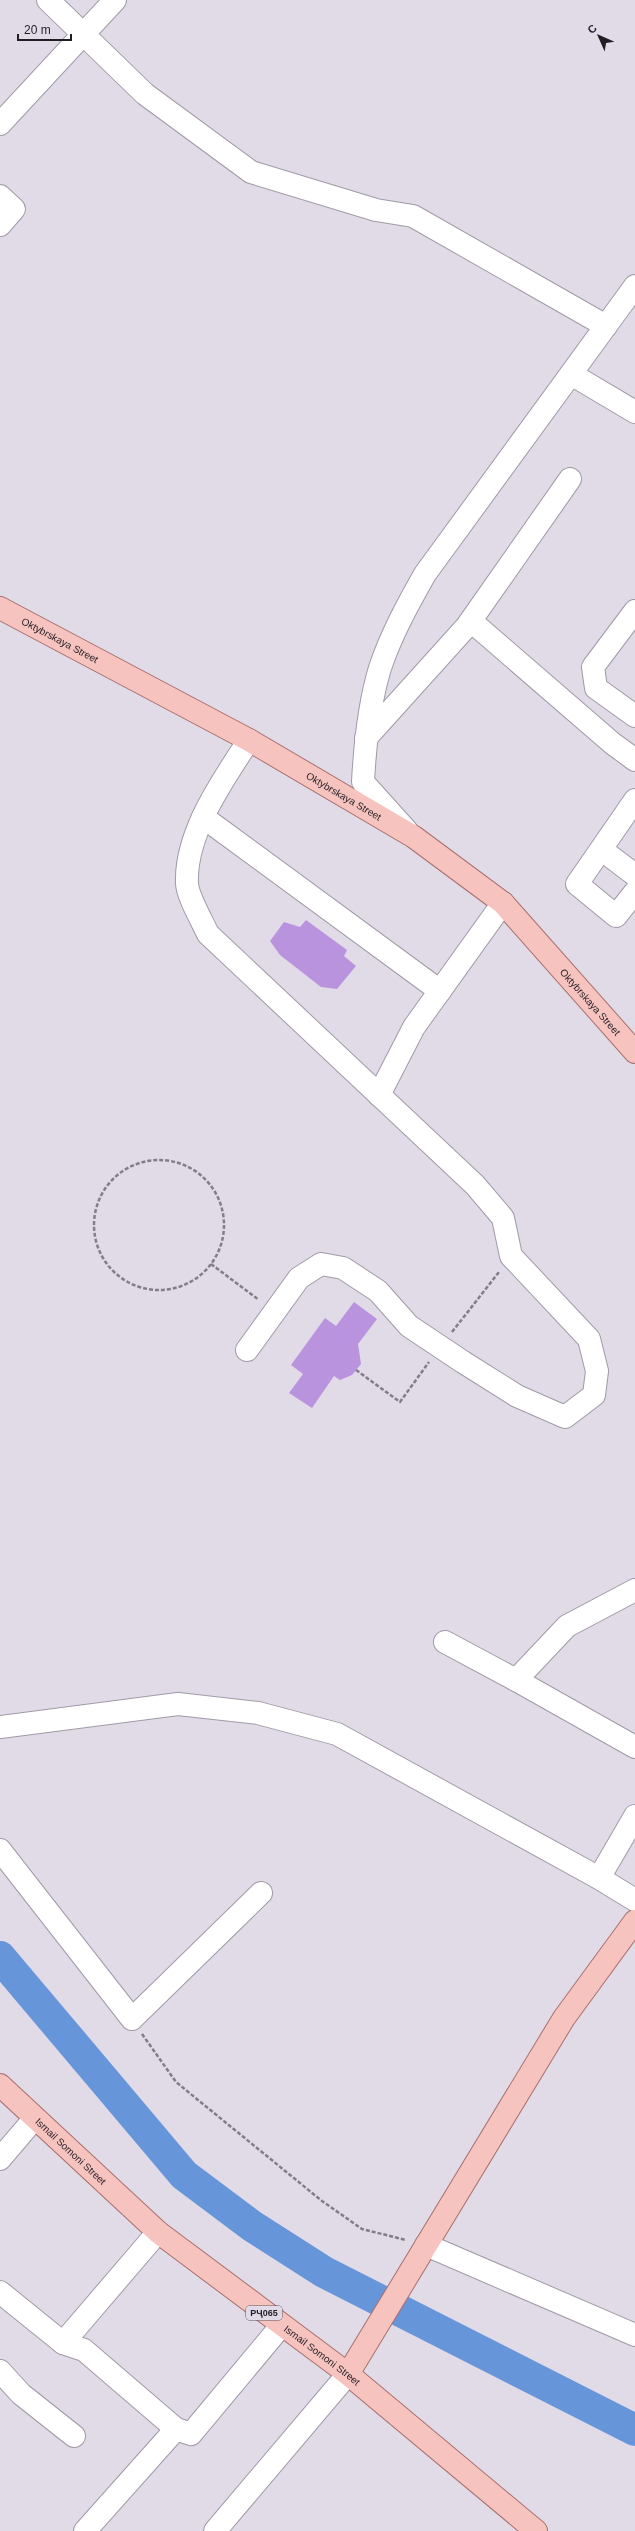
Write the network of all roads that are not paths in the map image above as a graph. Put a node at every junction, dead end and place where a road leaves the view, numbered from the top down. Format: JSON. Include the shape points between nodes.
{"nodes":[{"id":1,"x":48,"y":0,"type":"edge"},
{"id":2,"x":115,"y":0,"type":"edge"},
{"id":3,"x":82,"y":33,"type":"junction"},
{"id":4,"x":0,"y":124,"type":"edge"},
{"id":5,"x":0,"y":196,"type":"edge"},
{"id":6,"x":0,"y":226,"type":"edge"},
{"id":7,"x":635,"y":286,"type":"edge"},
{"id":8,"x":606,"y":326,"type":"junction"},
{"id":9,"x":571,"y":374,"type":"junction"},
{"id":10,"x":635,"y":412,"type":"edge"},
{"id":11,"x":570,"y":480,"type":"dead end"},
{"id":12,"x":0,"y":608,"type":"edge"},
{"id":13,"x":635,"y":612,"type":"edge"},
{"id":14,"x":471,"y":621,"type":"junction"},
{"id":15,"x":635,"y":716,"type":"edge"},
{"id":16,"x":365,"y":739,"type":"junction"},
{"id":17,"x":249,"y":740,"type":"junction"},
{"id":18,"x":635,"y":760,"type":"edge"},
{"id":19,"x":635,"y":800,"type":"edge"},
{"id":20,"x":203,"y":817,"type":"junction"},
{"id":21,"x":414,"y":837,"type":"junction"},
{"id":22,"x":602,"y":850,"type":"junction"},
{"id":23,"x":635,"y":875,"type":"edge"},
{"id":24,"x":635,"y":892,"type":"edge"},
{"id":25,"x":503,"y":903,"type":"junction"},
{"id":26,"x":440,"y":991,"type":"junction"},
{"id":27,"x":635,"y":1052,"type":"edge"},
{"id":28,"x":379,"y":1095,"type":"junction"},
{"id":29,"x":247,"y":1350,"type":"dead end"},
{"id":30,"x":635,"y":1590,"type":"edge"},
{"id":31,"x":444,"y":1642,"type":"dead end"},
{"id":32,"x":516,"y":1680,"type":"junction"},
{"id":33,"x":0,"y":1727,"type":"edge"},
{"id":34,"x":635,"y":1747,"type":"edge"},
{"id":35,"x":635,"y":1816,"type":"edge"},
{"id":36,"x":0,"y":1850,"type":"edge"},
{"id":37,"x":599,"y":1878,"type":"junction"},
{"id":38,"x":261,"y":1894,"type":"dead end"},
{"id":39,"x":635,"y":1900,"type":"edge"},
{"id":40,"x":635,"y":1921,"type":"edge"},
{"id":41,"x":0,"y":2085,"type":"edge"},
{"id":42,"x":34,"y":2119,"type":"junction"},
{"id":43,"x":0,"y":2159,"type":"edge"},
{"id":44,"x":158,"y":2232,"type":"junction"},
{"id":45,"x":426,"y":2244,"type":"junction"},
{"id":46,"x":0,"y":2292,"type":"edge"},
{"id":47,"x":281,"y":2326,"type":"junction"},
{"id":48,"x":635,"y":2335,"type":"edge"},
{"id":49,"x":63,"y":2344,"type":"junction"},
{"id":50,"x":352,"y":2368,"type":"junction"},
{"id":51,"x":0,"y":2371,"type":"edge"},
{"id":52,"x":176,"y":2429,"type":"junction"},
{"id":53,"x":74,"y":2436,"type":"dead end"},
{"id":54,"x":85,"y":2531,"type":"edge"},
{"id":55,"x":215,"y":2531,"type":"edge"},
{"id":56,"x":536,"y":2531,"type":"edge"}],
"edges":[{"from":1,"to":3,"type":"street"},
{"from":2,"to":3,"type":"street"},
{"from":3,"to":4,"type":"street"},
{"from":3,"to":8,"type":"street","via":[[144,94],[251,172],[376,210],[413,216]]},
{"from":5,"to":6,"type":"street","via":[[14,209]]},
{"from":7,"to":8,"type":"street"},
{"from":8,"to":9,"type":"street"},
{"from":9,"to":10,"type":"street"},
{"from":9,"to":16,"type":"street","via":[[425,574],[402,615],[380,668]]},
{"from":11,"to":14,"type":"street"},
{"from":12,"to":17,"type":"main road","name":"Oktybrskaya Street"},
{"from":13,"to":15,"type":"street","via":[[593,667],[596,688]]},
{"from":14,"to":16,"type":"street"},
{"from":14,"to":18,"type":"street"},
{"from":16,"to":21,"type":"street","via":[[363,782]]},
{"from":17,"to":20,"type":"street","via":[[216,791]]},
{"from":17,"to":21,"type":"main road","name":"Oktybrskaya Street"},
{"from":19,"to":22,"type":"street"},
{"from":20,"to":26,"type":"street"},
{"from":20,"to":28,"type":"street","via":[[192,846],[187,884],[208,934]]},
{"from":21,"to":25,"type":"main road","name":"Oktybrskaya Street"},
{"from":22,"to":23,"type":"street"},
{"from":22,"to":24,"type":"street","via":[[577,884],[616,916]]},
{"from":25,"to":26,"type":"street"},
{"from":25,"to":27,"type":"main road","name":"Oktybrskaya Street"},
{"from":26,"to":28,"type":"street","via":[[414,1027]]},
{"from":28,"to":29,"type":"street","via":[[474,1185],[503,1218],[511,1256],[588,1340],[597,1371],[594,1395],[564,1417],[517,1396],[409,1326],[378,1291],[343,1268],[321,1264],[299,1278]]},
{"from":30,"to":32,"type":"street","via":[[567,1626]]},
{"from":31,"to":32,"type":"street"},
{"from":32,"to":34,"type":"street"},
{"from":33,"to":37,"type":"street","via":[[178,1704],[258,1713],[337,1734]]},
{"from":35,"to":37,"type":"street"},
{"from":36,"to":38,"type":"street","via":[[132,2019]]},
{"from":37,"to":39,"type":"street"},
{"from":40,"to":45,"type":"main road","via":[[564,2018]]},
{"from":41,"to":42,"type":"main road","name":"Ismail Somoni Street","number":"РҶ065"},
{"from":42,"to":43,"type":"street"},
{"from":42,"to":44,"type":"main road","name":"Ismail Somoni Street","number":"РҶ065"},
{"from":44,"to":47,"type":"main road","name":"Ismail Somoni Street","number":"РҶ065"},
{"from":44,"to":49,"type":"street"},
{"from":45,"to":48,"type":"street"},
{"from":45,"to":50,"type":"main road"},
{"from":46,"to":49,"type":"street"},
{"from":47,"to":50,"type":"main road","name":"Ismail Somoni Street","number":"РҶ065"},
{"from":47,"to":52,"type":"street","via":[[191,2434]]},
{"from":49,"to":52,"type":"street","via":[[84,2350]]},
{"from":50,"to":55,"type":"street"},
{"from":50,"to":56,"type":"main road","name":"Ismail Somoni Street","number":"РҶ065"},
{"from":51,"to":53,"type":"street","via":[[21,2394]]},
{"from":52,"to":54,"type":"street"}]}
